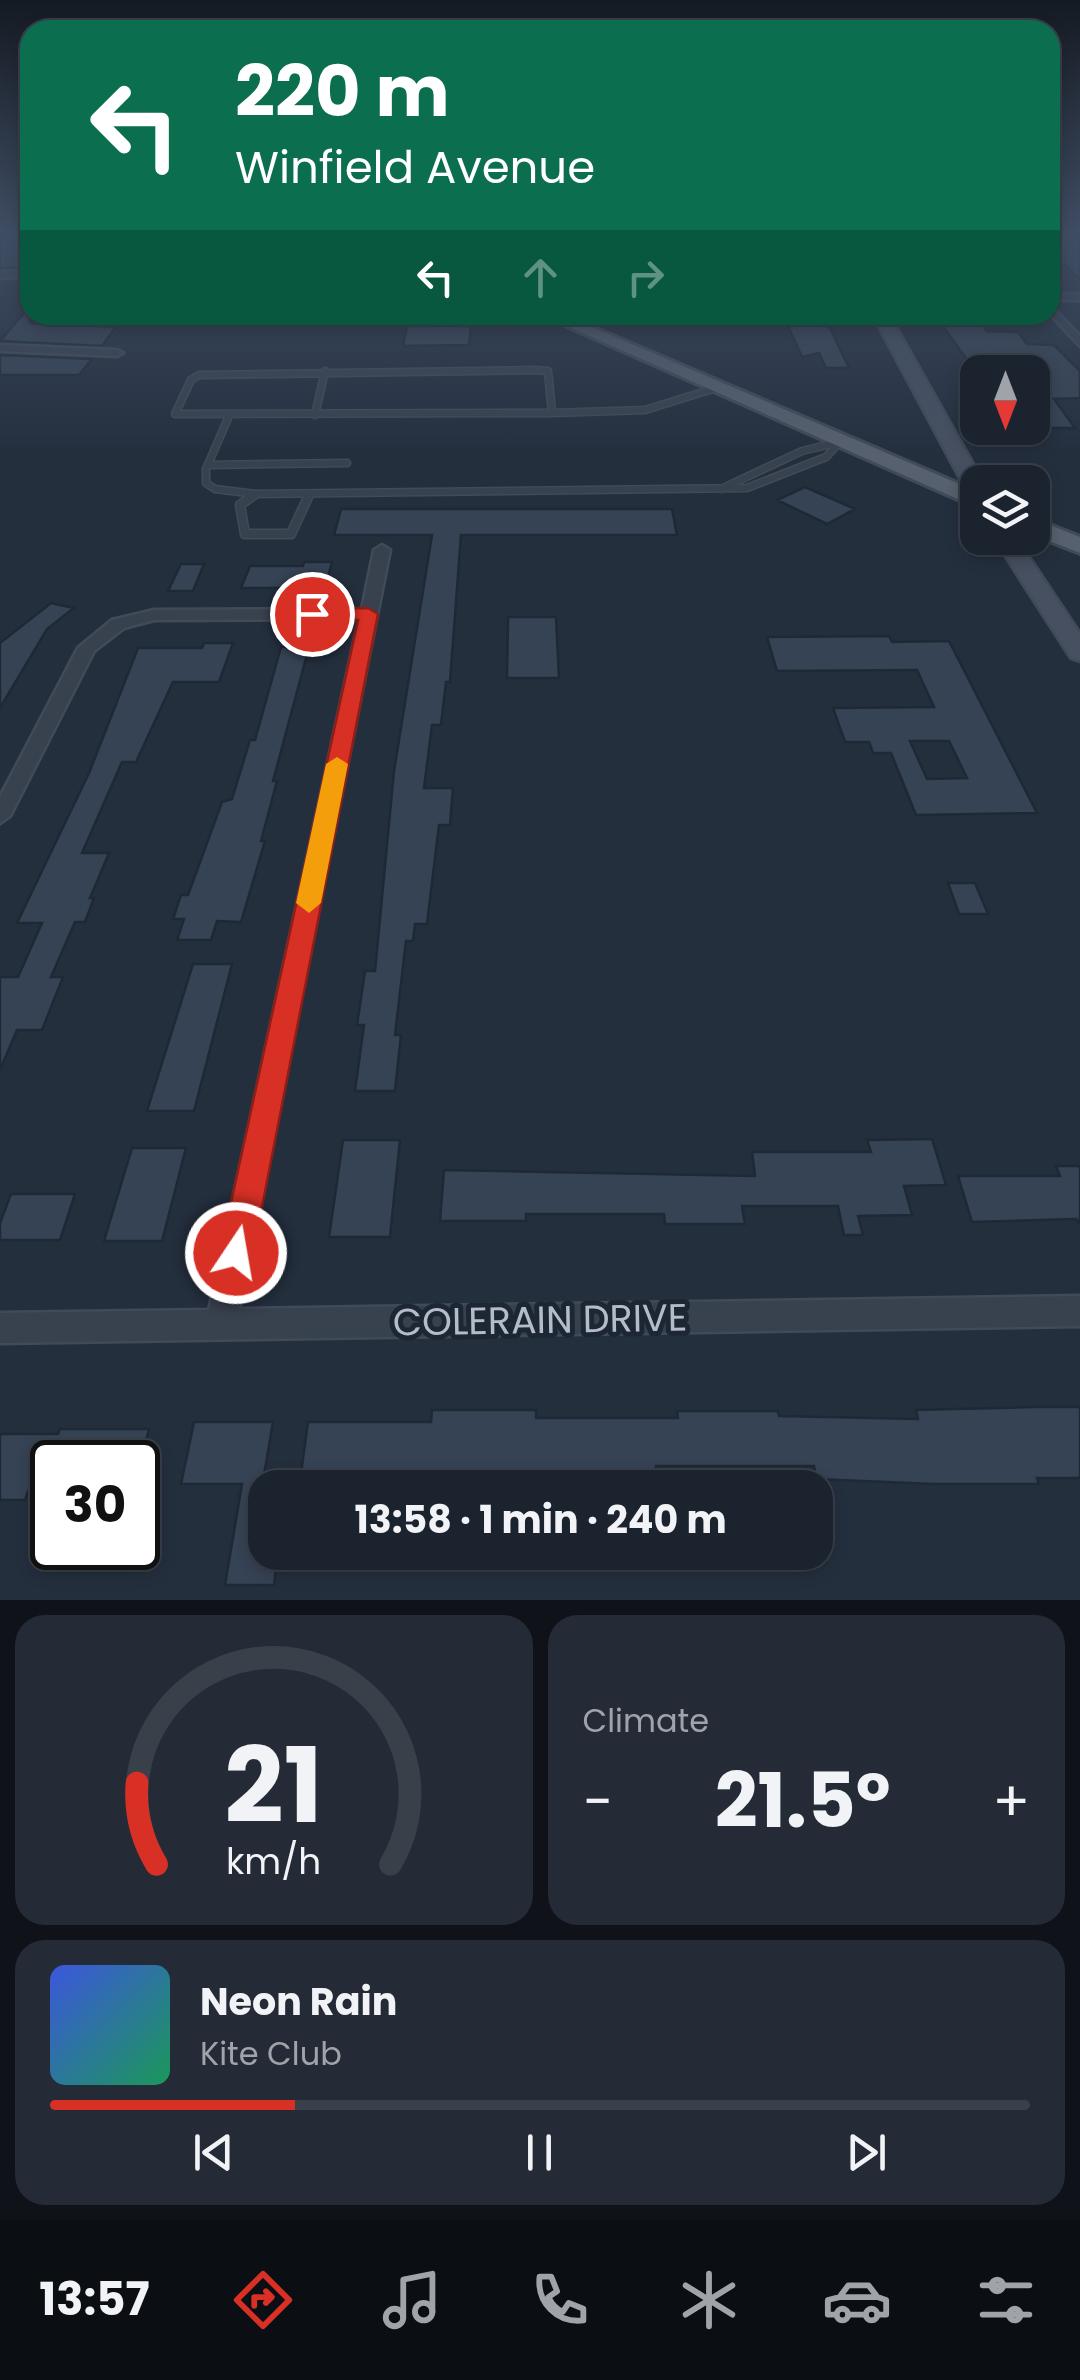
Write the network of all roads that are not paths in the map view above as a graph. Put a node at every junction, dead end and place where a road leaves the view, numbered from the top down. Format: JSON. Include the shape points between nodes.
{"nodes":[{"id":1,"x":1060,"y":320,"type":"edge"},
{"id":2,"x":573,"y":325,"type":"edge"},
{"id":3,"x":886,"y":325,"type":"edge"},
{"id":4,"x":1080,"y":343,"type":"edge"},
{"id":5,"x":0,"y":348,"type":"edge"},
{"id":6,"x":117,"y":352,"type":"dead end"},
{"id":7,"x":325,"y":371,"type":"junction"},
{"id":8,"x":716,"y":388,"type":"junction"},
{"id":9,"x":552,"y":413,"type":"junction"},
{"id":10,"x":315,"y":414,"type":"junction"},
{"id":11,"x":228,"y":416,"type":"junction"},
{"id":12,"x":840,"y":442,"type":"junction"},
{"id":13,"x":347,"y":464,"type":"dead end"},
{"id":14,"x":208,"y":465,"type":"junction"},
{"id":15,"x":963,"y":465,"type":"edge"},
{"id":16,"x":721,"y":489,"type":"junction"},
{"id":17,"x":256,"y":494,"type":"junction"},
{"id":18,"x":310,"y":494,"type":"junction"},
{"id":19,"x":960,"y":494,"type":"edge"},
{"id":20,"x":1050,"y":533,"type":"edge"},
{"id":21,"x":1080,"y":546,"type":"edge"},
{"id":22,"x":382,"y":550,"type":"dead end"},
{"id":23,"x":1016,"y":555,"type":"edge"},
{"id":24,"x":368,"y":614,"type":"junction"},
{"id":25,"x":1079,"y":650,"type":"edge"},
{"id":26,"x":0,"y":816,"type":"edge"},
{"id":27,"x":1080,"y":1311,"type":"edge"},
{"id":28,"x":222,"y":1325,"type":"junction"},
{"id":29,"x":0,"y":1328,"type":"edge"}],
"edges":[{"from":1,"to":4,"type":"street"},
{"from":2,"to":8,"type":"main road"},
{"from":3,"to":15,"type":"main road"},
{"from":5,"to":6,"type":"street"},
{"from":7,"to":9,"type":"lane","via":[[548,371]]},
{"from":7,"to":10,"type":"lane"},
{"from":7,"to":11,"type":"lane","via":[[199,374],[175,414]]},
{"from":8,"to":9,"type":"lane","via":[[645,410]]},
{"from":8,"to":12,"type":"main road"},
{"from":9,"to":10,"type":"lane"},
{"from":10,"to":11,"type":"lane"},
{"from":11,"to":14,"type":"lane"},
{"from":12,"to":16,"type":"lane","via":[[802,451]]},
{"from":12,"to":16,"type":"lane","via":[[826,457],[747,488]]},
{"from":12,"to":19,"type":"main road"},
{"from":13,"to":14,"type":"lane"},
{"from":14,"to":17,"type":"lane","via":[[206,483],[215,489]]},
{"from":16,"to":18,"type":"lane"},
{"from":17,"to":18,"type":"lane"},
{"from":17,"to":18,"type":"lane","via":[[240,505],[245,534],[291,534]]},
{"from":20,"to":21,"type":"main road"},
{"from":22,"to":24,"type":"street"},
{"from":23,"to":25,"type":"main road"},
{"from":24,"to":26,"type":"street","via":[[154,616],[110,628],[87,648]]},
{"from":24,"to":28,"type":"street"},
{"from":27,"to":28,"type":"street","name":"COLERAIN DRIVE"},
{"from":28,"to":29,"type":"street","name":"COLERAIN DRIVE"}]}
